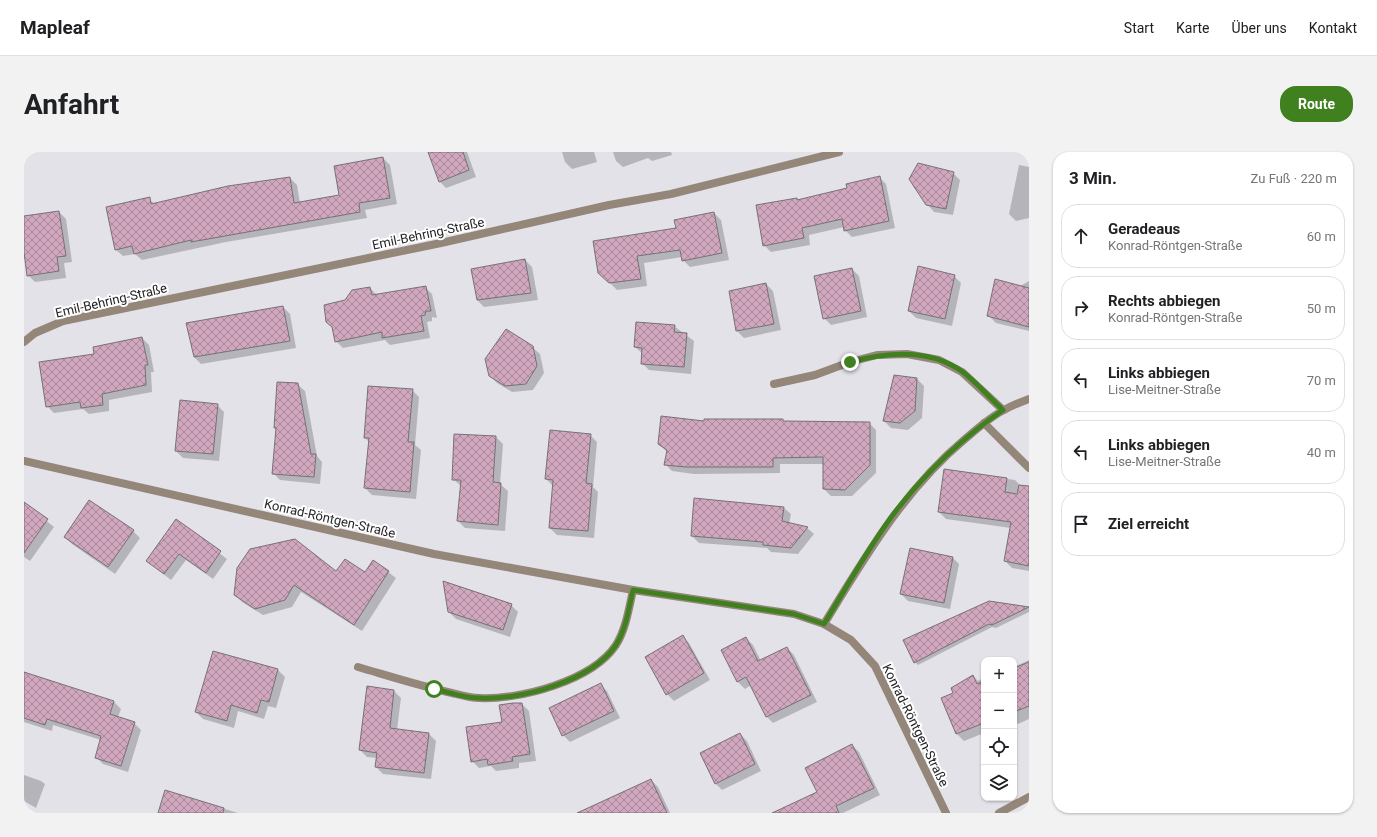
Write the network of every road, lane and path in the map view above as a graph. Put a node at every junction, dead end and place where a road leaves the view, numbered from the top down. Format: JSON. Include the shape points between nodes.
{"nodes":[{"id":1,"x":839,"y":152,"type":"edge"},
{"id":2,"x":24,"y":342,"type":"edge"},
{"id":3,"x":774,"y":384,"type":"dead end"},
{"id":4,"x":1029,"y":398,"type":"edge"},
{"id":5,"x":1003,"y":410,"type":"junction"},
{"id":6,"x":984,"y":423,"type":"junction"},
{"id":7,"x":24,"y":461,"type":"edge"},
{"id":8,"x":1029,"y":468,"type":"edge"},
{"id":9,"x":633,"y":590,"type":"junction"},
{"id":10,"x":824,"y":624,"type":"junction"},
{"id":11,"x":358,"y":667,"type":"dead end"},
{"id":12,"x":1029,"y":797,"type":"edge"},
{"id":13,"x":946,"y":813,"type":"edge"},
{"id":14,"x":999,"y":813,"type":"edge"}],
"edges":[{"from":1,"to":2,"type":"street","name":"Emil-Behring-Straße","via":[[671,194],[609,204],[441,243],[63,321],[35,333]]},
{"from":3,"to":5,"type":"street","via":[[815,375],[877,355],[907,354],[939,360],[962,372]]},
{"from":4,"to":5,"type":"street"},
{"from":5,"to":6,"type":"street"},
{"from":6,"to":8,"type":"street"},
{"from":6,"to":10,"type":"street","via":[[946,455],[918,484],[892,517]]},
{"from":7,"to":9,"type":"street","name":"Konrad-Röntgen-Straße","via":[[434,554]]},
{"from":9,"to":10,"type":"street","name":"Konrad-Röntgen-Straße","via":[[794,614]]},
{"from":9,"to":11,"type":"street","via":[[626,622],[616,645],[580,675],[547,688],[512,697],[478,698],[434,689]]},
{"from":10,"to":13,"type":"street","name":"Konrad-Röntgen-Straße","via":[[851,640],[875,666]]},
{"from":12,"to":14,"type":"street"}]}
